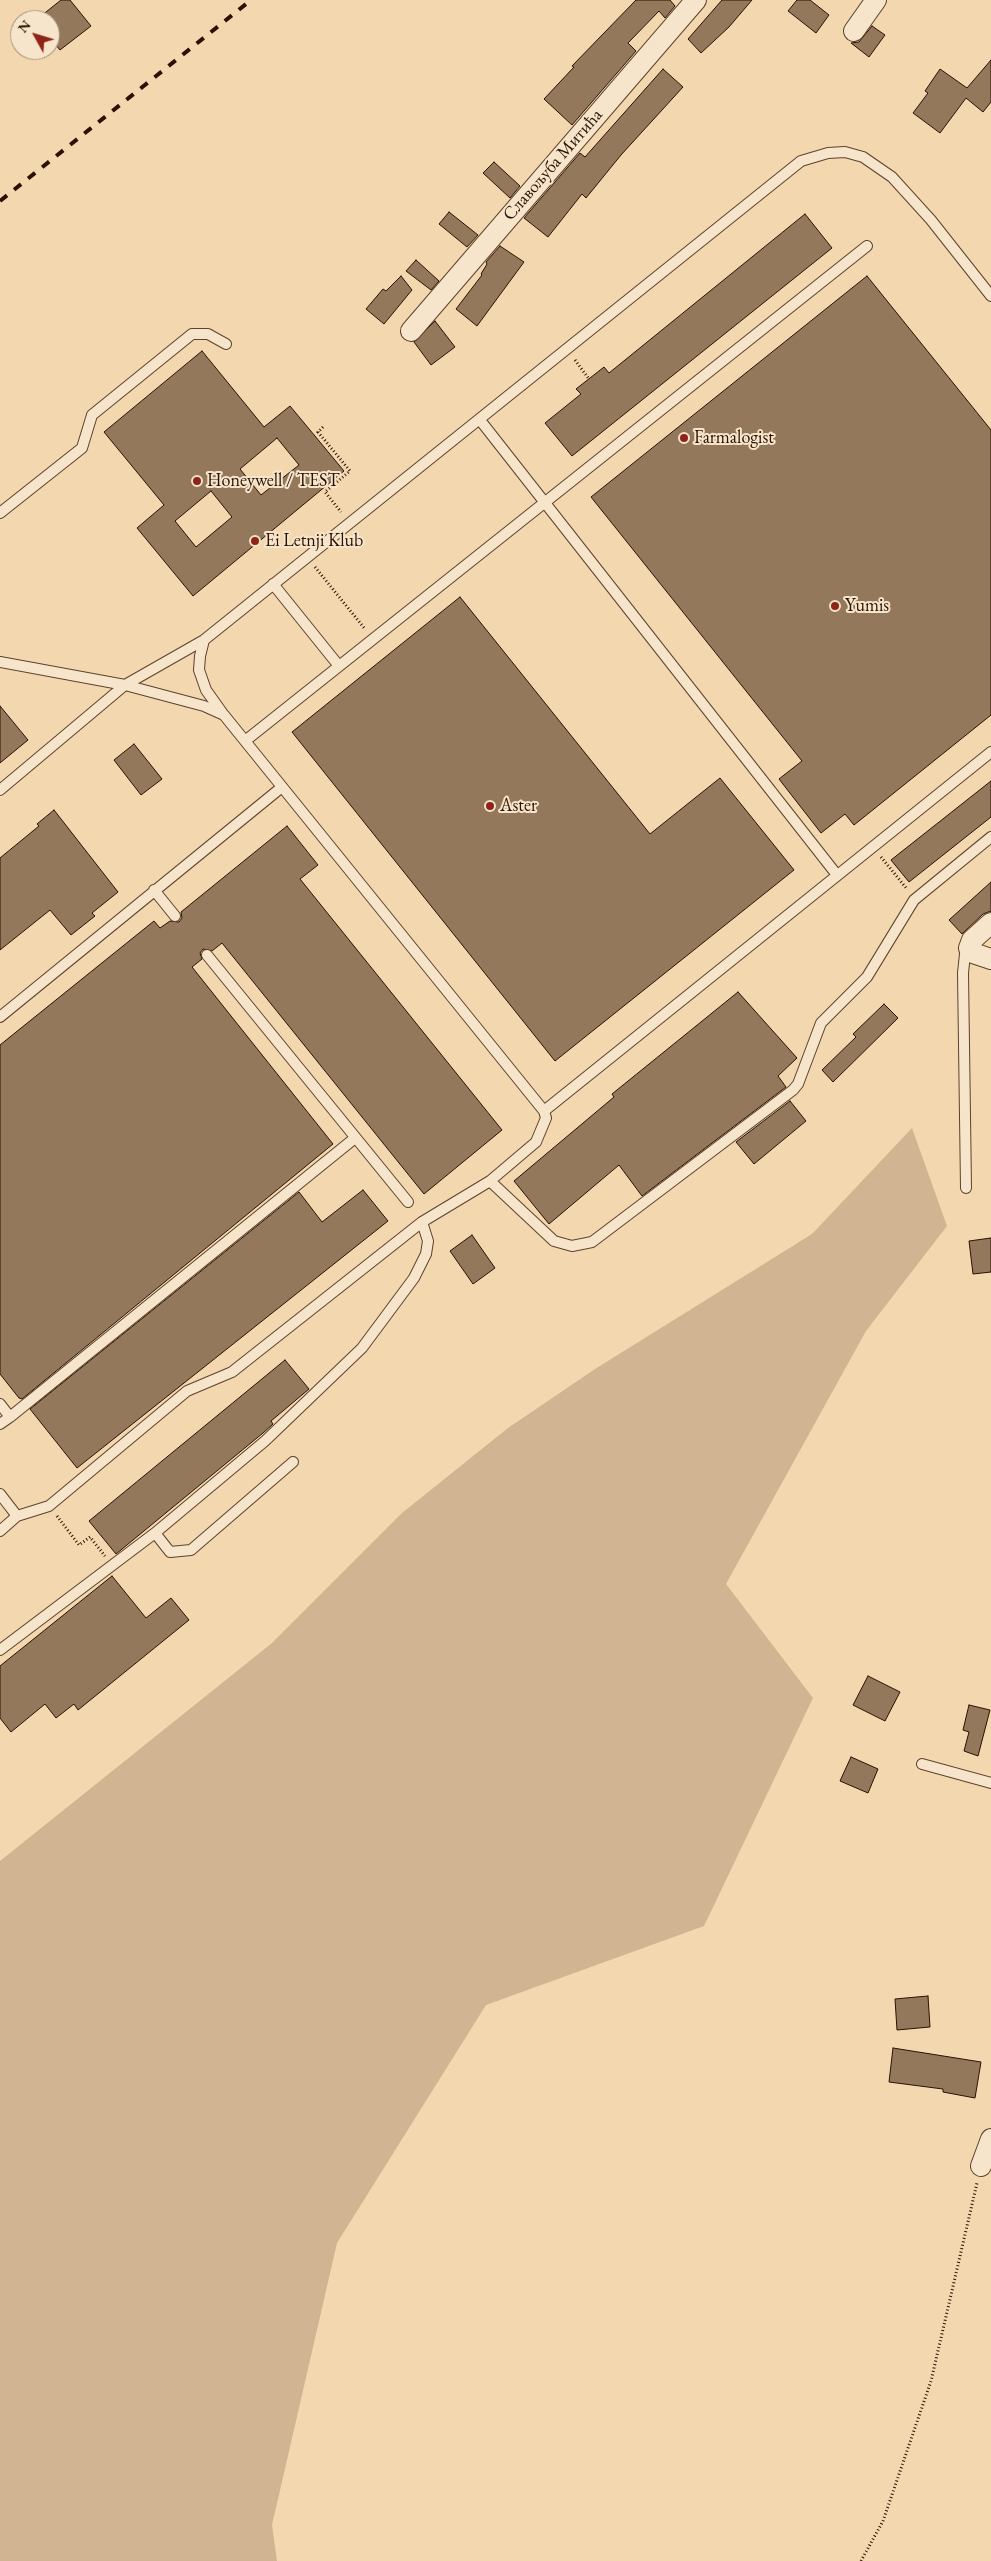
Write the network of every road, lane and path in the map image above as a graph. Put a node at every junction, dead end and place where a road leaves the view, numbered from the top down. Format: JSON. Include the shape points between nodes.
{"nodes":[{"id":1,"x":696,"y":0,"type":"edge"},
{"id":2,"x":876,"y":0,"type":"edge"},
{"id":3,"x":854,"y":31,"type":"dead end"},
{"id":4,"x":867,"y":246,"type":"dead end"},
{"id":5,"x":991,"y":296,"type":"edge"},
{"id":6,"x":411,"y":331,"type":"dead end"},
{"id":7,"x":226,"y":344,"type":"dead end"},
{"id":8,"x":566,"y":350,"type":"junction"},
{"id":9,"x":589,"y":379,"type":"dead end"},
{"id":10,"x":480,"y":420,"type":"junction"},
{"id":11,"x":323,"y":427,"type":"dead end"},
{"id":12,"x":544,"y":503,"type":"junction"},
{"id":13,"x":336,"y":506,"type":"dead end"},
{"id":14,"x":0,"y":513,"type":"edge"},
{"id":15,"x":307,"y":557,"type":"junction"},
{"id":16,"x":273,"y":584,"type":"junction"},
{"id":17,"x":373,"y":639,"type":"junction"},
{"id":18,"x":204,"y":640,"type":"junction"},
{"id":19,"x":0,"y":662,"type":"edge"},
{"id":20,"x":339,"y":666,"type":"junction"},
{"id":21,"x":125,"y":685,"type":"junction"},
{"id":22,"x":224,"y":715,"type":"junction"},
{"id":23,"x":245,"y":741,"type":"junction"},
{"id":24,"x":991,"y":752,"type":"edge"},
{"id":25,"x":282,"y":787,"type":"junction"},
{"id":26,"x":0,"y":790,"type":"edge"},
{"id":27,"x":991,"y":837,"type":"edge"},
{"id":28,"x":873,"y":846,"type":"junction"},
{"id":29,"x":836,"y":875,"type":"junction"},
{"id":30,"x":154,"y":890,"type":"junction"},
{"id":31,"x":908,"y":890,"type":"dead end"},
{"id":32,"x":175,"y":916,"type":"dead end"},
{"id":33,"x":991,"y":924,"type":"edge"},
{"id":34,"x":969,"y":948,"type":"junction"},
{"id":35,"x":207,"y":956,"type":"dead end"},
{"id":36,"x":991,"y":959,"type":"edge"},
{"id":37,"x":0,"y":1017,"type":"edge"},
{"id":38,"x":544,"y":1110,"type":"junction"},
{"id":39,"x":355,"y":1138,"type":"junction"},
{"id":40,"x":490,"y":1181,"type":"junction"},
{"id":41,"x":966,"y":1188,"type":"dead end"},
{"id":42,"x":408,"y":1202,"type":"dead end"},
{"id":43,"x":422,"y":1222,"type":"junction"},
{"id":44,"x":0,"y":1404,"type":"edge"},
{"id":45,"x":10,"y":1417,"type":"junction"},
{"id":46,"x":0,"y":1424,"type":"edge"},
{"id":47,"x":293,"y":1462,"type":"dead end"},
{"id":48,"x":0,"y":1494,"type":"edge"},
{"id":49,"x":49,"y":1506,"type":"junction"},
{"id":50,"x":17,"y":1516,"type":"junction"},
{"id":51,"x":0,"y":1531,"type":"edge"},
{"id":52,"x":155,"y":1533,"type":"junction"},
{"id":53,"x":113,"y":1566,"type":"junction"},
{"id":54,"x":0,"y":1650,"type":"edge"},
{"id":55,"x":922,"y":1764,"type":"dead end"},
{"id":56,"x":991,"y":1783,"type":"edge"},
{"id":57,"x":991,"y":2139,"type":"edge"},
{"id":58,"x":981,"y":2166,"type":"joint"},
{"id":59,"x":861,"y":2561,"type":"edge"}],
"edges":[{"from":1,"to":6,"type":"street","name":"Славољуба Митића"},
{"from":2,"to":3,"type":"street"},
{"from":4,"to":12,"type":"lane"},
{"from":5,"to":8,"type":"lane","via":[[892,177],[863,158],[845,152],[828,153],[801,161],[788,169]]},
{"from":7,"to":14,"type":"lane","via":[[208,334],[192,334],[92,416],[82,448]]},
{"from":8,"to":9,"type":"path"},
{"from":8,"to":10,"type":"lane"},
{"from":10,"to":12,"type":"lane"},
{"from":10,"to":15,"type":"lane"},
{"from":11,"to":13,"type":"path","via":[[318,432],[350,471],[325,492]]},
{"from":12,"to":17,"type":"lane"},
{"from":12,"to":29,"type":"lane"},
{"from":15,"to":16,"type":"lane"},
{"from":15,"to":17,"type":"path"},
{"from":16,"to":18,"type":"lane"},
{"from":16,"to":20,"type":"lane"},
{"from":17,"to":20,"type":"lane"},
{"from":18,"to":21,"type":"lane"},
{"from":18,"to":22,"type":"lane","via":[[200,670],[206,690]]},
{"from":19,"to":21,"type":"lane"},
{"from":20,"to":23,"type":"lane"},
{"from":21,"to":22,"type":"lane","via":[[204,706]]},
{"from":21,"to":26,"type":"lane"},
{"from":22,"to":23,"type":"lane"},
{"from":23,"to":25,"type":"lane"},
{"from":24,"to":28,"type":"lane"},
{"from":25,"to":30,"type":"lane"},
{"from":25,"to":38,"type":"lane"},
{"from":27,"to":40,"type":"lane","via":[[914,900],[867,977],[821,1023],[793,1090],[592,1242],[572,1246],[554,1241]]},
{"from":28,"to":29,"type":"lane"},
{"from":28,"to":31,"type":"path"},
{"from":29,"to":38,"type":"lane"},
{"from":30,"to":32,"type":"lane"},
{"from":30,"to":37,"type":"lane"},
{"from":33,"to":34,"type":"street","via":[[972,940]]},
{"from":34,"to":36,"type":"street","via":[[973,953]]},
{"from":34,"to":41,"type":"lane","via":[[963,973]]},
{"from":35,"to":39,"type":"lane"},
{"from":38,"to":40,"type":"lane","via":[[546,1118],[536,1142]]},
{"from":39,"to":42,"type":"lane"},
{"from":39,"to":45,"type":"lane"},
{"from":40,"to":43,"type":"lane"},
{"from":43,"to":49,"type":"lane","via":[[232,1372],[187,1390]]},
{"from":43,"to":52,"type":"lane","via":[[428,1241],[426,1254],[414,1278],[362,1348],[265,1441]]},
{"from":44,"to":45,"type":"lane"},
{"from":45,"to":46,"type":"lane"},
{"from":47,"to":52,"type":"lane","via":[[191,1550],[170,1552]]},
{"from":48,"to":50,"type":"lane"},
{"from":49,"to":50,"type":"lane"},
{"from":49,"to":53,"type":"path","via":[[79,1545],[90,1537]]},
{"from":50,"to":51,"type":"lane"},
{"from":52,"to":53,"type":"lane"},
{"from":53,"to":54,"type":"lane"},
{"from":55,"to":56,"type":"lane"},
{"from":57,"to":58,"type":"street"},
{"from":58,"to":59,"type":"path","via":[[931,2381],[883,2521]]}]}
